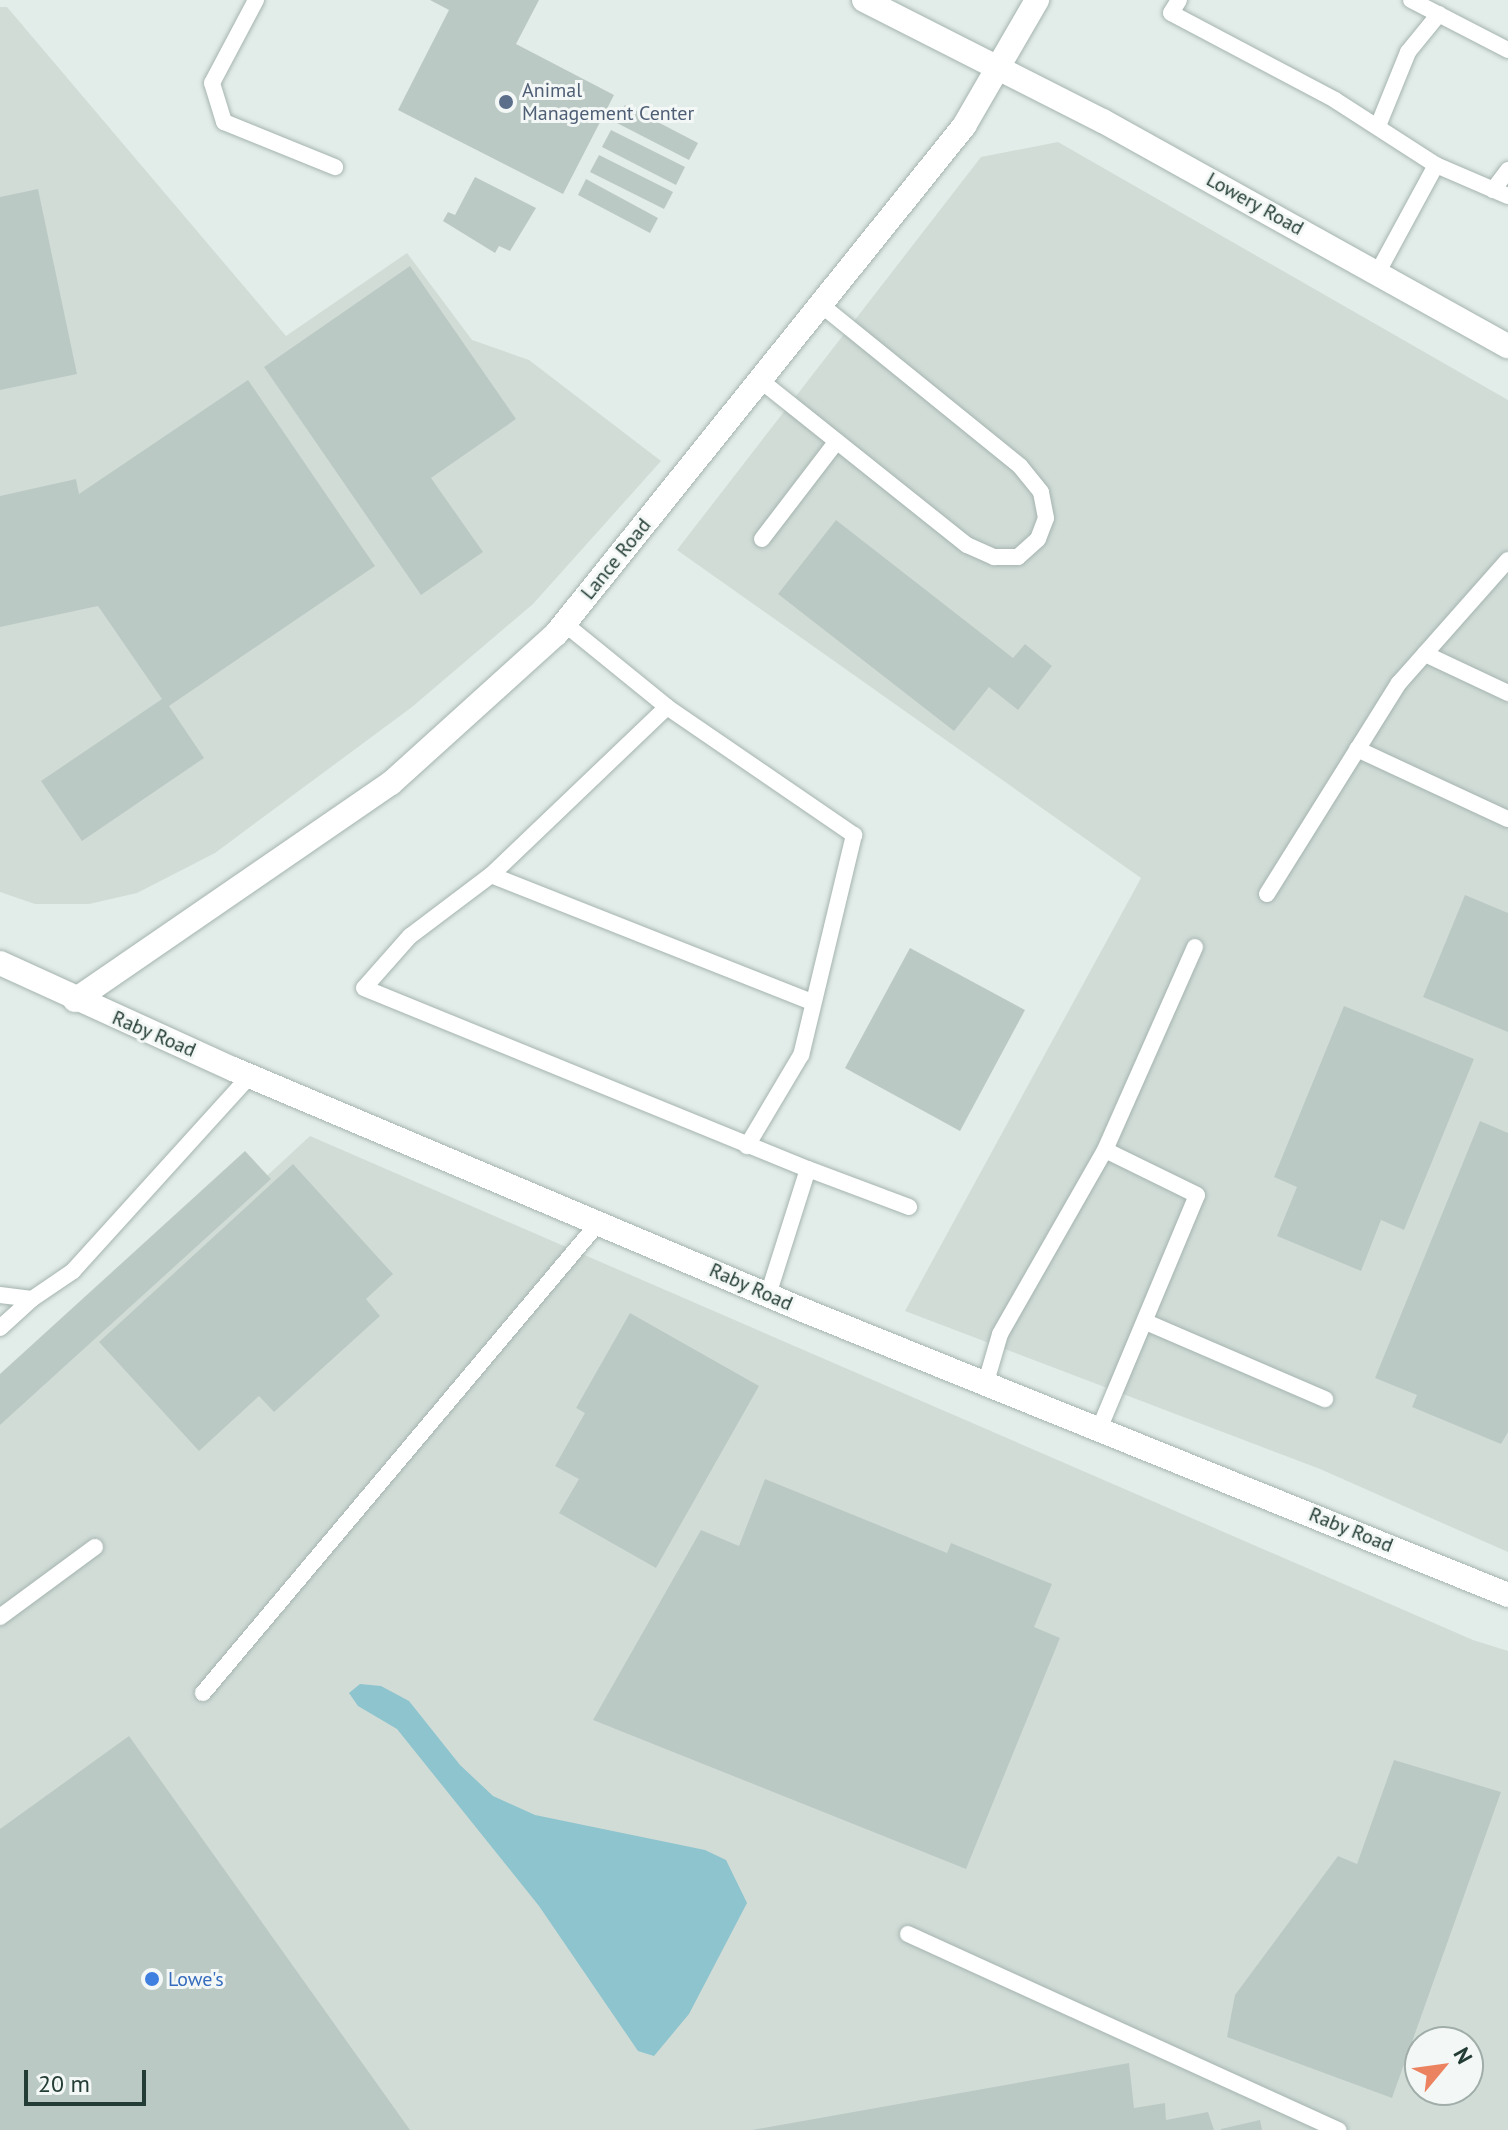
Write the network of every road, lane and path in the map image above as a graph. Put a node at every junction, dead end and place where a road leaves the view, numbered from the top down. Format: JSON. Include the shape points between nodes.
{"nodes":[{"id":1,"x":256,"y":0,"type":"edge"},
{"id":2,"x":864,"y":0,"type":"edge"},
{"id":3,"x":1037,"y":0,"type":"edge"},
{"id":4,"x":1179,"y":0,"type":"edge"},
{"id":5,"x":1411,"y":0,"type":"edge"},
{"id":6,"x":1439,"y":14,"type":"junction"},
{"id":7,"x":1508,"y":50,"type":"edge"},
{"id":8,"x":1000,"y":68,"type":"junction"},
{"id":9,"x":1378,"y":126,"type":"junction"},
{"id":10,"x":1436,"y":165,"type":"junction"},
{"id":11,"x":335,"y":167,"type":"dead end"},
{"id":12,"x":1508,"y":170,"type":"edge"},
{"id":13,"x":1501,"y":193,"type":"edge"},
{"id":14,"x":1378,"y":272,"type":"junction"},
{"id":15,"x":821,"y":305,"type":"junction"},
{"id":16,"x":1508,"y":346,"type":"edge"},
{"id":17,"x":760,"y":380,"type":"junction"},
{"id":18,"x":837,"y":441,"type":"junction"},
{"id":19,"x":762,"y":539,"type":"dead end"},
{"id":20,"x":1508,"y":560,"type":"edge"},
{"id":21,"x":565,"y":624,"type":"junction"},
{"id":22,"x":1425,"y":654,"type":"junction"},
{"id":23,"x":1508,"y":693,"type":"edge"},
{"id":24,"x":667,"y":707,"type":"junction"},
{"id":25,"x":1357,"y":749,"type":"junction"},
{"id":26,"x":1508,"y":819,"type":"edge"},
{"id":27,"x":491,"y":875,"type":"junction"},
{"id":28,"x":1267,"y":894,"type":"dead end"},
{"id":29,"x":1195,"y":947,"type":"dead end"},
{"id":30,"x":0,"y":963,"type":"edge"},
{"id":31,"x":75,"y":1000,"type":"junction"},
{"id":32,"x":812,"y":1002,"type":"junction"},
{"id":33,"x":250,"y":1076,"type":"junction"},
{"id":34,"x":747,"y":1146,"type":"junction"},
{"id":35,"x":1105,"y":1150,"type":"junction"},
{"id":36,"x":808,"y":1169,"type":"junction"},
{"id":37,"x":909,"y":1207,"type":"dead end"},
{"id":38,"x":600,"y":1221,"type":"junction"},
{"id":39,"x":0,"y":1295,"type":"edge"},
{"id":40,"x":768,"y":1295,"type":"junction"},
{"id":41,"x":32,"y":1299,"type":"junction"},
{"id":42,"x":1146,"y":1322,"type":"junction"},
{"id":43,"x":0,"y":1328,"type":"edge"},
{"id":44,"x":986,"y":1382,"type":"junction"},
{"id":45,"x":1325,"y":1399,"type":"dead end"},
{"id":46,"x":1100,"y":1427,"type":"junction"},
{"id":47,"x":95,"y":1547,"type":"dead end"},
{"id":48,"x":1508,"y":1595,"type":"edge"},
{"id":49,"x":0,"y":1617,"type":"edge"},
{"id":50,"x":203,"y":1693,"type":"dead end"},
{"id":51,"x":908,"y":1934,"type":"dead end"},
{"id":52,"x":1339,"y":2130,"type":"edge"}],
"edges":[{"from":1,"to":11,"type":"lane","via":[[212,83],[224,122]]},
{"from":2,"to":8,"type":"street","name":"Lowery Road"},
{"from":3,"to":8,"type":"street","name":"Lance Road"},
{"from":4,"to":9,"type":"lane","via":[[1171,13]]},
{"from":5,"to":6,"type":"lane"},
{"from":6,"to":7,"type":"lane"},
{"from":6,"to":9,"type":"lane","via":[[1408,52]]},
{"from":8,"to":14,"type":"street","name":"Lowery Road"},
{"from":8,"to":15,"type":"street","name":"Lance Road","via":[[964,126]]},
{"from":9,"to":10,"type":"lane"},
{"from":10,"to":13,"type":"lane"},
{"from":10,"to":14,"type":"lane"},
{"from":12,"to":13,"type":"lane"},
{"from":14,"to":16,"type":"street","name":"Lowery Road"},
{"from":15,"to":17,"type":"street","name":"Lance Road"},
{"from":15,"to":18,"type":"lane","via":[[1020,466],[1041,492],[1046,518],[1038,539],[1018,557],[994,557],[967,545]]},
{"from":17,"to":18,"type":"lane"},
{"from":17,"to":21,"type":"street","name":"Lance Road"},
{"from":18,"to":19,"type":"lane"},
{"from":20,"to":22,"type":"lane"},
{"from":21,"to":24,"type":"lane"},
{"from":21,"to":31,"type":"street","name":"Lance Road","via":[[485,704],[391,783]]},
{"from":22,"to":23,"type":"lane"},
{"from":22,"to":25,"type":"lane","via":[[1399,683]]},
{"from":24,"to":27,"type":"lane"},
{"from":24,"to":32,"type":"lane","via":[[854,835]]},
{"from":25,"to":26,"type":"lane"},
{"from":25,"to":28,"type":"lane"},
{"from":27,"to":32,"type":"lane"},
{"from":27,"to":34,"type":"lane","via":[[410,936],[364,988]]},
{"from":29,"to":35,"type":"lane"},
{"from":30,"to":31,"type":"street","name":"Raby Road"},
{"from":31,"to":33,"type":"street","name":"Raby Road"},
{"from":32,"to":34,"type":"lane","via":[[801,1055]]},
{"from":33,"to":38,"type":"street","name":"Raby Road"},
{"from":33,"to":41,"type":"lane","via":[[73,1271]]},
{"from":34,"to":36,"type":"lane"},
{"from":35,"to":42,"type":"lane","via":[[1197,1195]]},
{"from":35,"to":44,"type":"lane","via":[[1000,1334]]},
{"from":36,"to":37,"type":"lane"},
{"from":36,"to":40,"type":"lane"},
{"from":38,"to":40,"type":"street","name":"Raby Road"},
{"from":38,"to":50,"type":"lane"},
{"from":39,"to":41,"type":"lane"},
{"from":40,"to":44,"type":"street","name":"Raby Road"},
{"from":41,"to":43,"type":"lane"},
{"from":42,"to":45,"type":"lane"},
{"from":42,"to":46,"type":"lane"},
{"from":44,"to":46,"type":"street","name":"Raby Road"},
{"from":46,"to":48,"type":"street","name":"Raby Road"},
{"from":47,"to":49,"type":"lane"},
{"from":51,"to":52,"type":"lane"}]}
